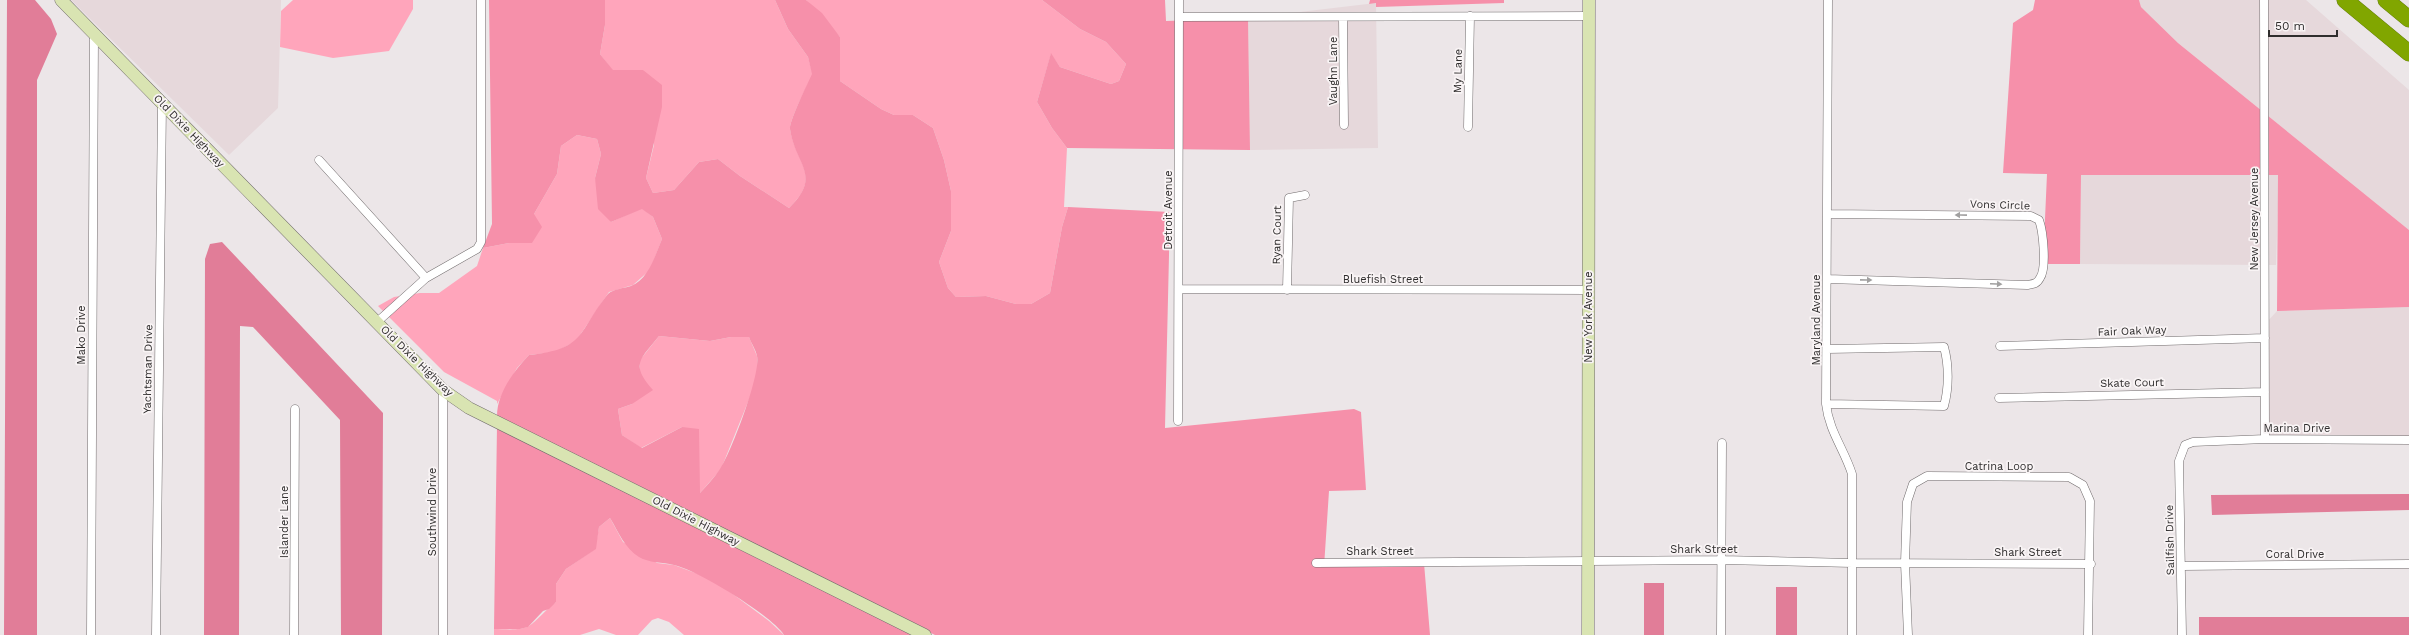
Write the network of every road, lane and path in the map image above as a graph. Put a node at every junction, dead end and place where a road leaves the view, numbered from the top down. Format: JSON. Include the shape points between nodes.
{"nodes":[{"id":1,"x":61,"y":0,"type":"edge"},
{"id":2,"x":480,"y":0,"type":"edge"},
{"id":3,"x":1179,"y":0,"type":"edge"},
{"id":4,"x":1589,"y":0,"type":"edge"},
{"id":5,"x":1828,"y":0,"type":"edge"},
{"id":6,"x":2264,"y":0,"type":"edge"},
{"id":7,"x":2345,"y":0,"type":"edge"},
{"id":8,"x":2386,"y":0,"type":"edge"},
{"id":9,"x":1343,"y":16,"type":"junction"},
{"id":10,"x":1470,"y":16,"type":"junction"},
{"id":11,"x":1589,"y":16,"type":"junction"},
{"id":12,"x":1179,"y":17,"type":"junction"},
{"id":13,"x":2409,"y":19,"type":"edge"},
{"id":14,"x":94,"y":35,"type":"junction"},
{"id":15,"x":2409,"y":53,"type":"edge"},
{"id":16,"x":162,"y":103,"type":"junction"},
{"id":17,"x":1344,"y":125,"type":"dead end"},
{"id":18,"x":1468,"y":127,"type":"dead end"},
{"id":19,"x":319,"y":160,"type":"dead end"},
{"id":20,"x":1305,"y":195,"type":"dead end"},
{"id":21,"x":1827,"y":214,"type":"junction"},
{"id":22,"x":426,"y":278,"type":"junction"},
{"id":23,"x":1827,"y":279,"type":"junction"},
{"id":24,"x":1179,"y":289,"type":"junction"},
{"id":25,"x":1287,"y":290,"type":"junction"},
{"id":26,"x":1588,"y":290,"type":"junction"},
{"id":27,"x":376,"y":323,"type":"junction"},
{"id":28,"x":2265,"y":338,"type":"junction"},
{"id":29,"x":2000,"y":346,"type":"dead end"},
{"id":30,"x":1827,"y":349,"type":"junction"},
{"id":31,"x":443,"y":390,"type":"junction"},
{"id":32,"x":2265,"y":392,"type":"junction"},
{"id":33,"x":2000,"y":398,"type":"dead end"},
{"id":34,"x":1826,"y":404,"type":"junction"},
{"id":35,"x":295,"y":409,"type":"dead end"},
{"id":36,"x":1178,"y":421,"type":"dead end"},
{"id":37,"x":2265,"y":439,"type":"junction"},
{"id":38,"x":2409,"y":440,"type":"edge"},
{"id":39,"x":1722,"y":443,"type":"dead end"},
{"id":40,"x":2185,"y":445,"type":"joint"},
{"id":41,"x":1721,"y":560,"type":"junction"},
{"id":42,"x":1588,"y":561,"type":"junction"},
{"id":43,"x":1316,"y":563,"type":"dead end"},
{"id":44,"x":1852,"y":563,"type":"junction"},
{"id":45,"x":1905,"y":563,"type":"junction"},
{"id":46,"x":2091,"y":564,"type":"junction"},
{"id":47,"x":2409,"y":564,"type":"edge"},
{"id":48,"x":2182,"y":566,"type":"junction"},
{"id":49,"x":91,"y":635,"type":"edge"},
{"id":50,"x":156,"y":635,"type":"edge"},
{"id":51,"x":294,"y":635,"type":"edge"},
{"id":52,"x":443,"y":635,"type":"edge"},
{"id":53,"x":925,"y":635,"type":"edge"},
{"id":54,"x":1588,"y":635,"type":"edge"},
{"id":55,"x":1721,"y":635,"type":"edge"},
{"id":56,"x":1852,"y":635,"type":"edge"},
{"id":57,"x":1908,"y":635,"type":"edge"},
{"id":58,"x":2088,"y":635,"type":"edge"},
{"id":59,"x":2182,"y":635,"type":"edge"}],
"edges":[{"from":1,"to":14,"type":"street","name":"Old Dixie Highway"},
{"from":2,"to":22,"type":"street","via":[[480,242],[477,249]]},
{"from":3,"to":12,"type":"street","name":"Detroit Avenue"},
{"from":4,"to":11,"type":"street","name":"New York Avenue"},
{"from":5,"to":21,"type":"street","name":"Maryland Avenue"},
{"from":6,"to":28,"type":"street","name":"New Jersey Avenue"},
{"from":7,"to":15,"type":"highway"},
{"from":8,"to":13,"type":"highway"},
{"from":9,"to":10,"type":"street"},
{"from":9,"to":12,"type":"street"},
{"from":9,"to":17,"type":"street","name":"Vaughn Lane"},
{"from":10,"to":11,"type":"street"},
{"from":10,"to":18,"type":"street","name":"My Lane"},
{"from":11,"to":26,"type":"street","name":"New York Avenue"},
{"from":12,"to":24,"type":"street","name":"Detroit Avenue"},
{"from":14,"to":16,"type":"street","name":"Old Dixie Highway"},
{"from":14,"to":49,"type":"street","name":"Mako Drive"},
{"from":16,"to":27,"type":"street","name":"Old Dixie Highway"},
{"from":16,"to":50,"type":"street","name":"Yachtsman Drive"},
{"from":19,"to":22,"type":"street"},
{"from":20,"to":25,"type":"street","name":"Ryan Court","via":[[1289,198]]},
{"from":21,"to":23,"type":"street","name":"Maryland Avenue"},
{"from":23,"to":21,"type":"street","name":"Vons Circle","one_way":true,"via":[[2027,286],[2037,283],[2041,277],[2043,262],[2041,226],[2039,220],[2031,216]]},
{"from":22,"to":27,"type":"street"},
{"from":23,"to":30,"type":"street","name":"Maryland Avenue"},
{"from":24,"to":25,"type":"street","name":"Bluefish Street"},
{"from":24,"to":36,"type":"street","name":"Detroit Avenue"},
{"from":25,"to":26,"type":"street","name":"Bluefish Street"},
{"from":26,"to":42,"type":"street","name":"New York Avenue"},
{"from":27,"to":31,"type":"street","name":"Old Dixie Highway"},
{"from":28,"to":29,"type":"street","name":"Fair Oak Way"},
{"from":28,"to":32,"type":"street","name":"New Jersey Avenue"},
{"from":30,"to":34,"type":"street","name":"Maryland Avenue"},
{"from":30,"to":34,"type":"street","via":[[1944,347],[1947,358],[1947,389],[1944,406]]},
{"from":31,"to":52,"type":"street","name":"Southwind Drive"},
{"from":31,"to":53,"type":"street","name":"Old Dixie Highway","via":[[469,408]]},
{"from":32,"to":33,"type":"street","name":"Skate Court"},
{"from":32,"to":37,"type":"street","name":"New Jersey Avenue"},
{"from":34,"to":44,"type":"street","name":"Maryland Avenue","via":[[1830,428],[1845,452],[1852,474]]},
{"from":35,"to":51,"type":"street","name":"Islander Lane"},
{"from":37,"to":38,"type":"street","name":"Marina Drive"},
{"from":37,"to":40,"type":"street","name":"Marina Drive","via":[[2193,442]]},
{"from":39,"to":41,"type":"street"},
{"from":40,"to":48,"type":"street","name":"Sailfish Drive","via":[[2179,461]]},
{"from":41,"to":42,"type":"street","name":"Shark Street"},
{"from":41,"to":44,"type":"street","name":"Shark Street"},
{"from":41,"to":55,"type":"street"},
{"from":42,"to":43,"type":"street","name":"Shark Street"},
{"from":42,"to":54,"type":"street","name":"New York Avenue"},
{"from":44,"to":45,"type":"street","name":"Shark Street"},
{"from":44,"to":56,"type":"street","name":"Maryland Avenue"},
{"from":45,"to":46,"type":"street","name":"Shark Street"},
{"from":45,"to":46,"type":"street","name":"Catrina Loop","via":[[1907,502],[1913,484],[1927,476],[2069,477],[2083,485],[2090,501]]},
{"from":45,"to":57,"type":"street","name":"Catrina Loop"},
{"from":46,"to":58,"type":"street","name":"Catrina Loop"},
{"from":47,"to":48,"type":"street","name":"Coral Drive"},
{"from":48,"to":59,"type":"street","name":"Sailfish Drive"}]}
